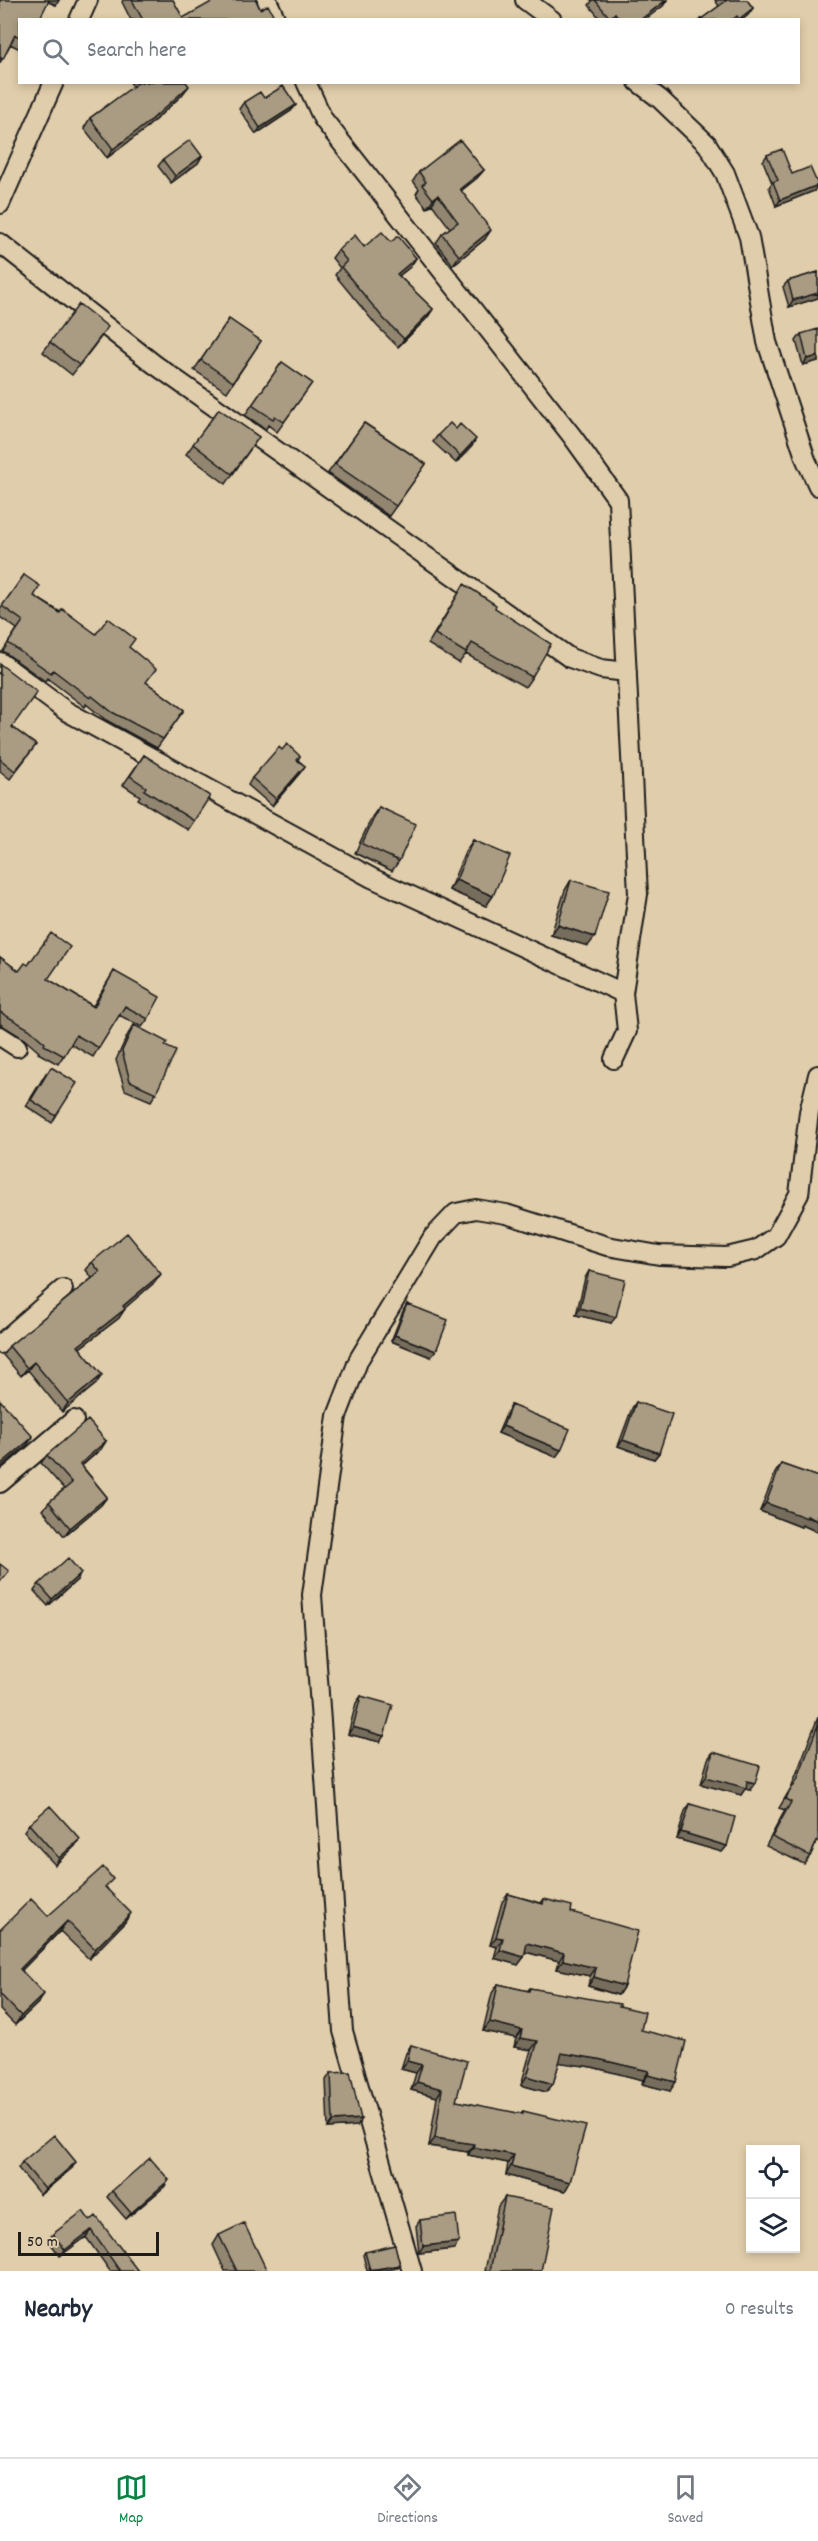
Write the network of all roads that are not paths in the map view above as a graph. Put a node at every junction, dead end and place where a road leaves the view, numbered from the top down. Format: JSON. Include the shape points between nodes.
{"nodes":[{"id":1,"x":88,"y":0,"type":"edge"},
{"id":2,"x":267,"y":0,"type":"edge"},
{"id":3,"x":525,"y":0,"type":"edge"},
{"id":4,"x":80,"y":18,"type":"edge"},
{"id":5,"x":275,"y":18,"type":"edge"},
{"id":6,"x":549,"y":18,"type":"edge"},
{"id":7,"x":53,"y":84,"type":"edge"},
{"id":8,"x":307,"y":84,"type":"edge"},
{"id":9,"x":641,"y":84,"type":"edge"},
{"id":10,"x":0,"y":204,"type":"edge"},
{"id":11,"x":0,"y":243,"type":"edge"},
{"id":12,"x":818,"y":486,"type":"edge"},
{"id":13,"x":0,"y":662,"type":"edge"},
{"id":14,"x":627,"y":672,"type":"junction"},
{"id":15,"x":623,"y":993,"type":"junction"},
{"id":16,"x":0,"y":1036,"type":"edge"},
{"id":17,"x":17,"y":1047,"type":"dead end"},
{"id":18,"x":614,"y":1059,"type":"dead end"},
{"id":19,"x":818,"y":1075,"type":"edge"},
{"id":20,"x":63,"y":1289,"type":"dead end"},
{"id":21,"x":0,"y":1344,"type":"edge"},
{"id":22,"x":74,"y":1420,"type":"dead end"},
{"id":23,"x":0,"y":1483,"type":"edge"},
{"id":24,"x":412,"y":2271,"type":"edge"}],
"edges":[{"from":1,"to":4,"type":"street"},
{"from":2,"to":5,"type":"street"},
{"from":3,"to":6,"type":"street"},
{"from":7,"to":10,"type":"street"},
{"from":8,"to":14,"type":"street","via":[[323,119],[618,500]]},
{"from":9,"to":12,"type":"street","via":[[707,144],[726,173],[749,237],[767,342]]},
{"from":11,"to":14,"type":"street","via":[[154,364],[570,658],[601,669]]},
{"from":13,"to":15,"type":"street","via":[[66,711],[372,878]]},
{"from":14,"to":15,"type":"street","via":[[638,894]]},
{"from":15,"to":18,"type":"street","via":[[627,1031]]},
{"from":16,"to":17,"type":"street"},
{"from":19,"to":24,"type":"street","via":[[809,1112],[799,1194],[776,1236],[756,1250],[727,1257],[659,1255],[607,1246],[506,1214],[476,1209],[456,1213],[433,1236],[366,1349],[337,1416],[312,1595],[343,2031]]},
{"from":20,"to":21,"type":"street"},
{"from":22,"to":23,"type":"street"}]}
